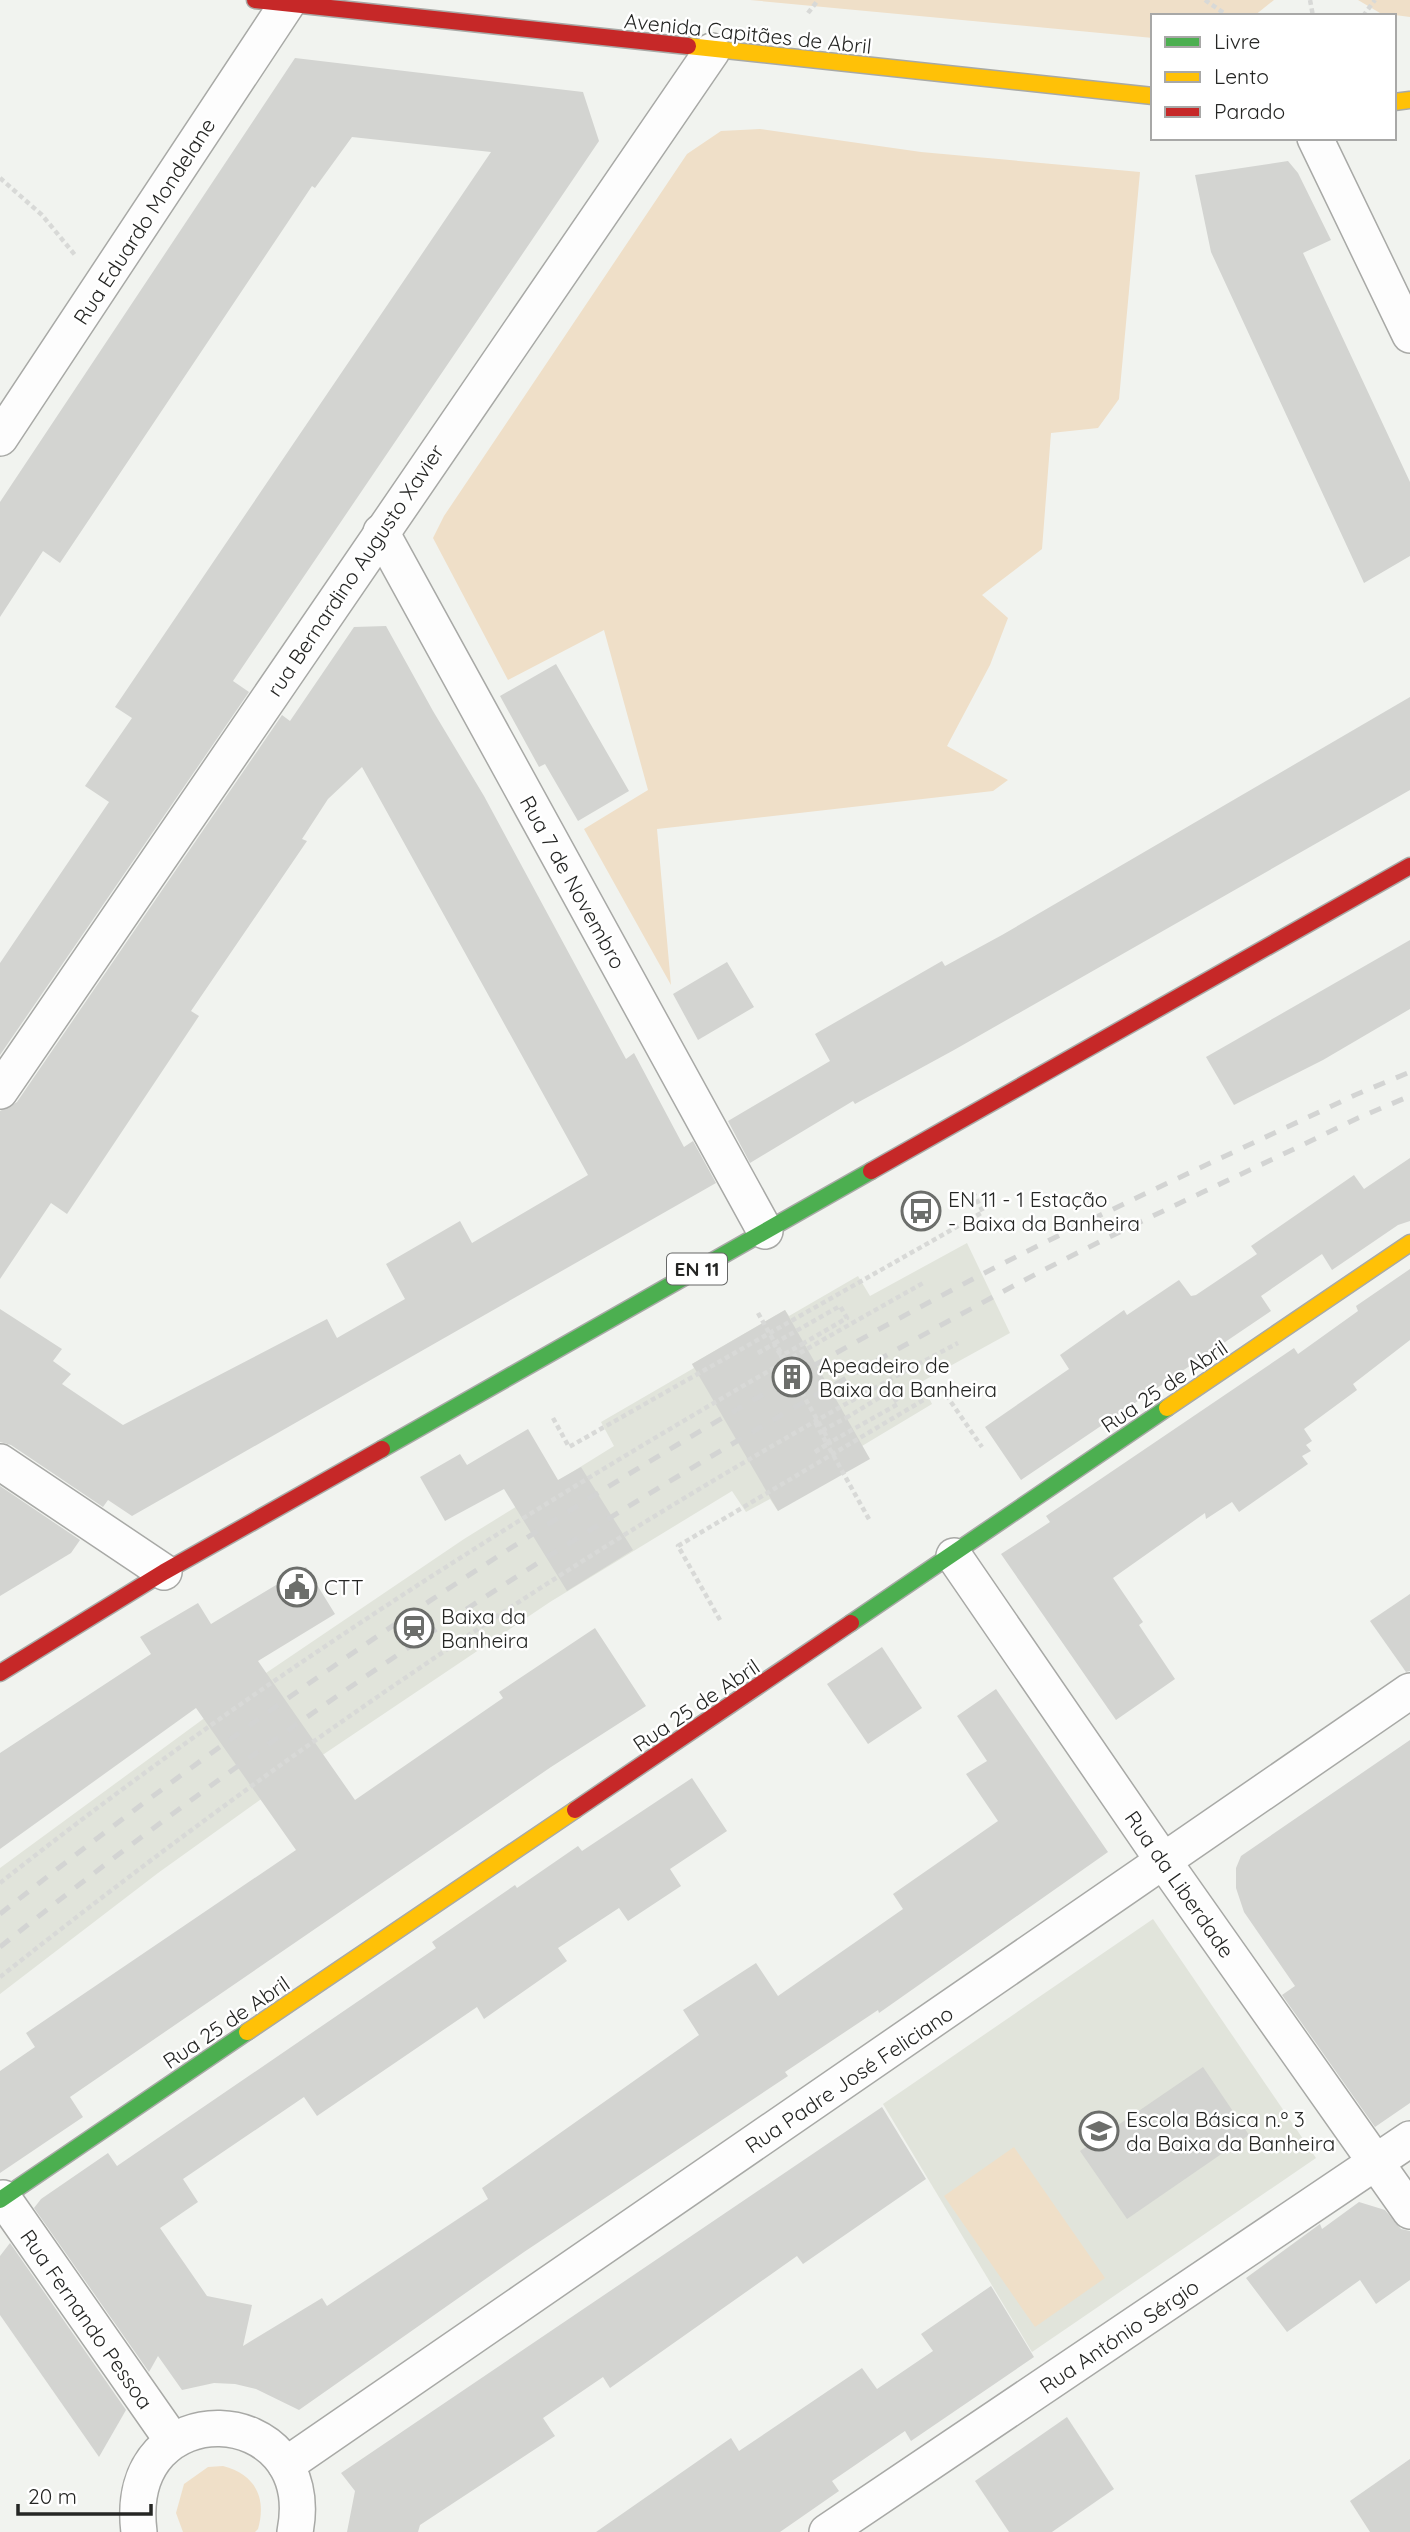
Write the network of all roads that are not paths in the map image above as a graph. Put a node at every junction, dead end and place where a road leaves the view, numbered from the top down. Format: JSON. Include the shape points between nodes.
{"nodes":[{"id":1,"x":271,"y":2,"type":"edge"},
{"id":2,"x":712,"y":51,"type":"junction"},
{"id":3,"x":1151,"y":96,"type":"edge"},
{"id":4,"x":1316,"y":140,"type":"edge"},
{"id":5,"x":1410,"y":335,"type":"edge"},
{"id":6,"x":0,"y":438,"type":"edge"},
{"id":7,"x":382,"y":532,"type":"junction"},
{"id":8,"x":1410,"y":866,"type":"edge"},
{"id":9,"x":0,"y":1091,"type":"edge"},
{"id":10,"x":765,"y":1231,"type":"junction"},
{"id":11,"x":1410,"y":1243,"type":"edge"},
{"id":12,"x":0,"y":1462,"type":"edge"},
{"id":13,"x":954,"y":1556,"type":"junction"},
{"id":14,"x":164,"y":1572,"type":"junction"},
{"id":15,"x":0,"y":1673,"type":"edge"},
{"id":16,"x":1410,"y":1690,"type":"edge"},
{"id":17,"x":1164,"y":1863,"type":"junction"},
{"id":18,"x":1410,"y":2139,"type":"edge"},
{"id":19,"x":1376,"y":2162,"type":"junction"},
{"id":20,"x":1,"y":2200,"type":"edge"},
{"id":21,"x":1410,"y":2211,"type":"edge"},
{"id":22,"x":172,"y":2440,"type":"junction"},
{"id":23,"x":286,"y":2465,"type":"junction"},
{"id":24,"x":139,"y":2532,"type":"edge"},
{"id":25,"x":295,"y":2532,"type":"edge"},
{"id":26,"x":827,"y":2532,"type":"edge"}],
"edges":[{"from":1,"to":2,"type":"street","name":"Avenida Capitães de Abril"},
{"from":1,"to":6,"type":"street","name":"Rua Eduardo Mondelane"},
{"from":2,"to":3,"type":"street","name":"Avenida Capitães de Abril"},
{"from":2,"to":7,"type":"street","name":"rua Bernardino Augusto Xavier"},
{"from":4,"to":5,"type":"street"},
{"from":7,"to":9,"type":"street","name":"rua Bernardino Augusto Xavier"},
{"from":7,"to":10,"type":"street","name":"Rua 7 de Novembro"},
{"from":8,"to":10,"type":"street","number":"EN 11"},
{"from":10,"to":14,"type":"street","number":"EN 11"},
{"from":11,"to":13,"type":"street","name":"Rua 25 de Abril"},
{"from":12,"to":14,"type":"street"},
{"from":13,"to":17,"type":"street","name":"Rua da Liberdade"},
{"from":13,"to":20,"type":"street","name":"Rua 25 de Abril"},
{"from":14,"to":15,"type":"street","number":"EN 11"},
{"from":16,"to":17,"type":"street","name":"Rua Padre José Feliciano"},
{"from":17,"to":19,"type":"street","name":"Rua da Liberdade"},
{"from":17,"to":23,"type":"street","name":"Rua Padre José Feliciano"},
{"from":18,"to":19,"type":"street","name":"Rua António Sérgio"},
{"from":19,"to":21,"type":"street","name":"Rua da Liberdade"},
{"from":19,"to":26,"type":"street","name":"Rua António Sérgio"},
{"from":20,"to":22,"type":"street","name":"Rua Fernando Pessoa"},
{"from":22,"to":23,"type":"street","via":[[196,2430],[222,2427],[247,2432],[270,2445]]},
{"from":22,"to":24,"type":"street","via":[[153,2459],[140,2482]]},
{"from":23,"to":25,"type":"street","via":[[296,2488],[299,2513]]}]}
